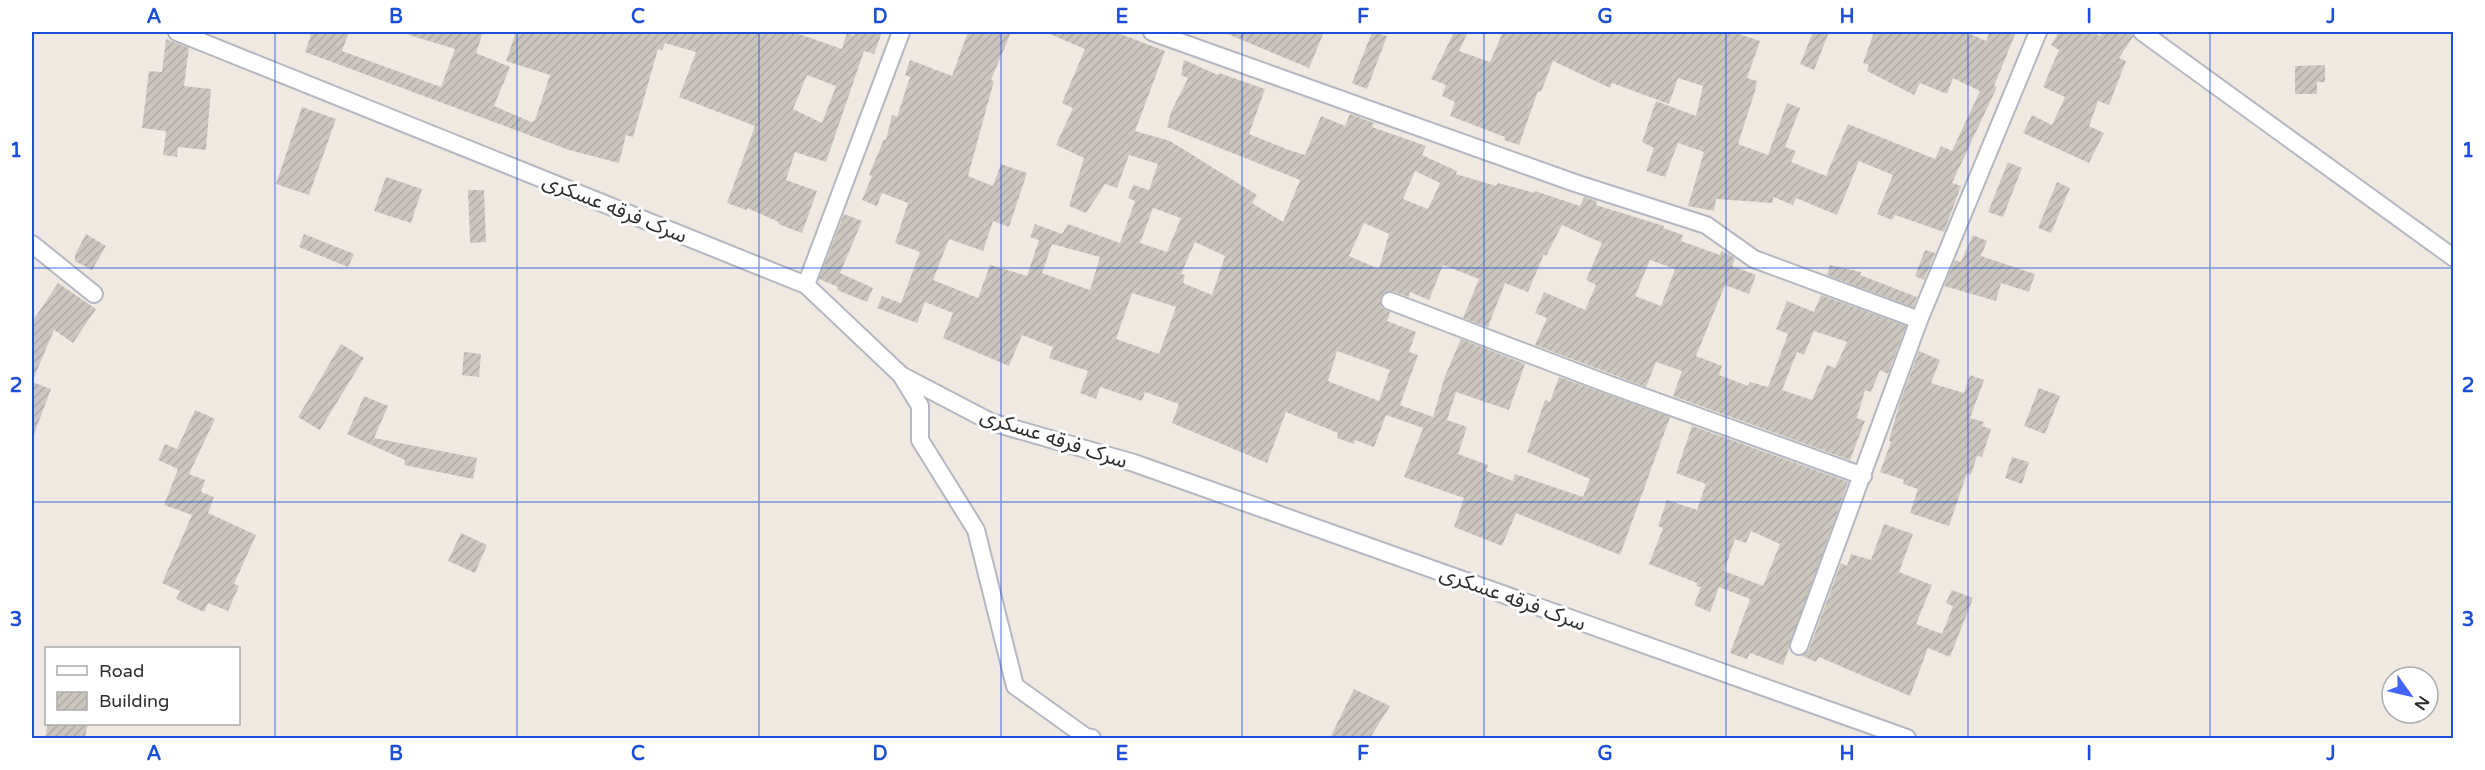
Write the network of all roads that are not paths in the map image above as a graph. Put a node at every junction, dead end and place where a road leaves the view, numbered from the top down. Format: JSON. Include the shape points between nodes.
{"nodes":[{"id":1,"x":177,"y":32,"type":"edge"},
{"id":2,"x":901,"y":32,"type":"edge"},
{"id":3,"x":1152,"y":32,"type":"edge"},
{"id":4,"x":2038,"y":32,"type":"edge"},
{"id":5,"x":2142,"y":32,"type":"edge"},
{"id":6,"x":32,"y":244,"type":"edge"},
{"id":7,"x":2454,"y":258,"type":"edge"},
{"id":8,"x":806,"y":285,"type":"junction"},
{"id":9,"x":94,"y":294,"type":"dead end"},
{"id":10,"x":1390,"y":301,"type":"dead end"},
{"id":11,"x":1919,"y":320,"type":"junction"},
{"id":12,"x":901,"y":375,"type":"junction"},
{"id":13,"x":1863,"y":476,"type":"junction"},
{"id":14,"x":1799,"y":646,"type":"dead end"},
{"id":15,"x":1092,"y":738,"type":"edge"},
{"id":16,"x":1907,"y":738,"type":"edge"}],
"edges":[{"from":1,"to":8,"type":"street","name":"سرک فرقه عسکری"},
{"from":2,"to":8,"type":"street"},
{"from":3,"to":11,"type":"street","via":[[1575,183],[1706,225],[1754,259]]},
{"from":4,"to":11,"type":"street"},
{"from":5,"to":7,"type":"street"},
{"from":6,"to":9,"type":"street"},
{"from":8,"to":12,"type":"street","name":"سرک فرقه عسکری"},
{"from":10,"to":13,"type":"street"},
{"from":11,"to":13,"type":"street"},
{"from":12,"to":15,"type":"street","via":[[920,406],[920,440],[976,530],[1015,686]]},
{"from":12,"to":16,"type":"street","name":"سرک فرقه عسکری","via":[[991,422],[1134,463]]},
{"from":13,"to":14,"type":"street"}]}
